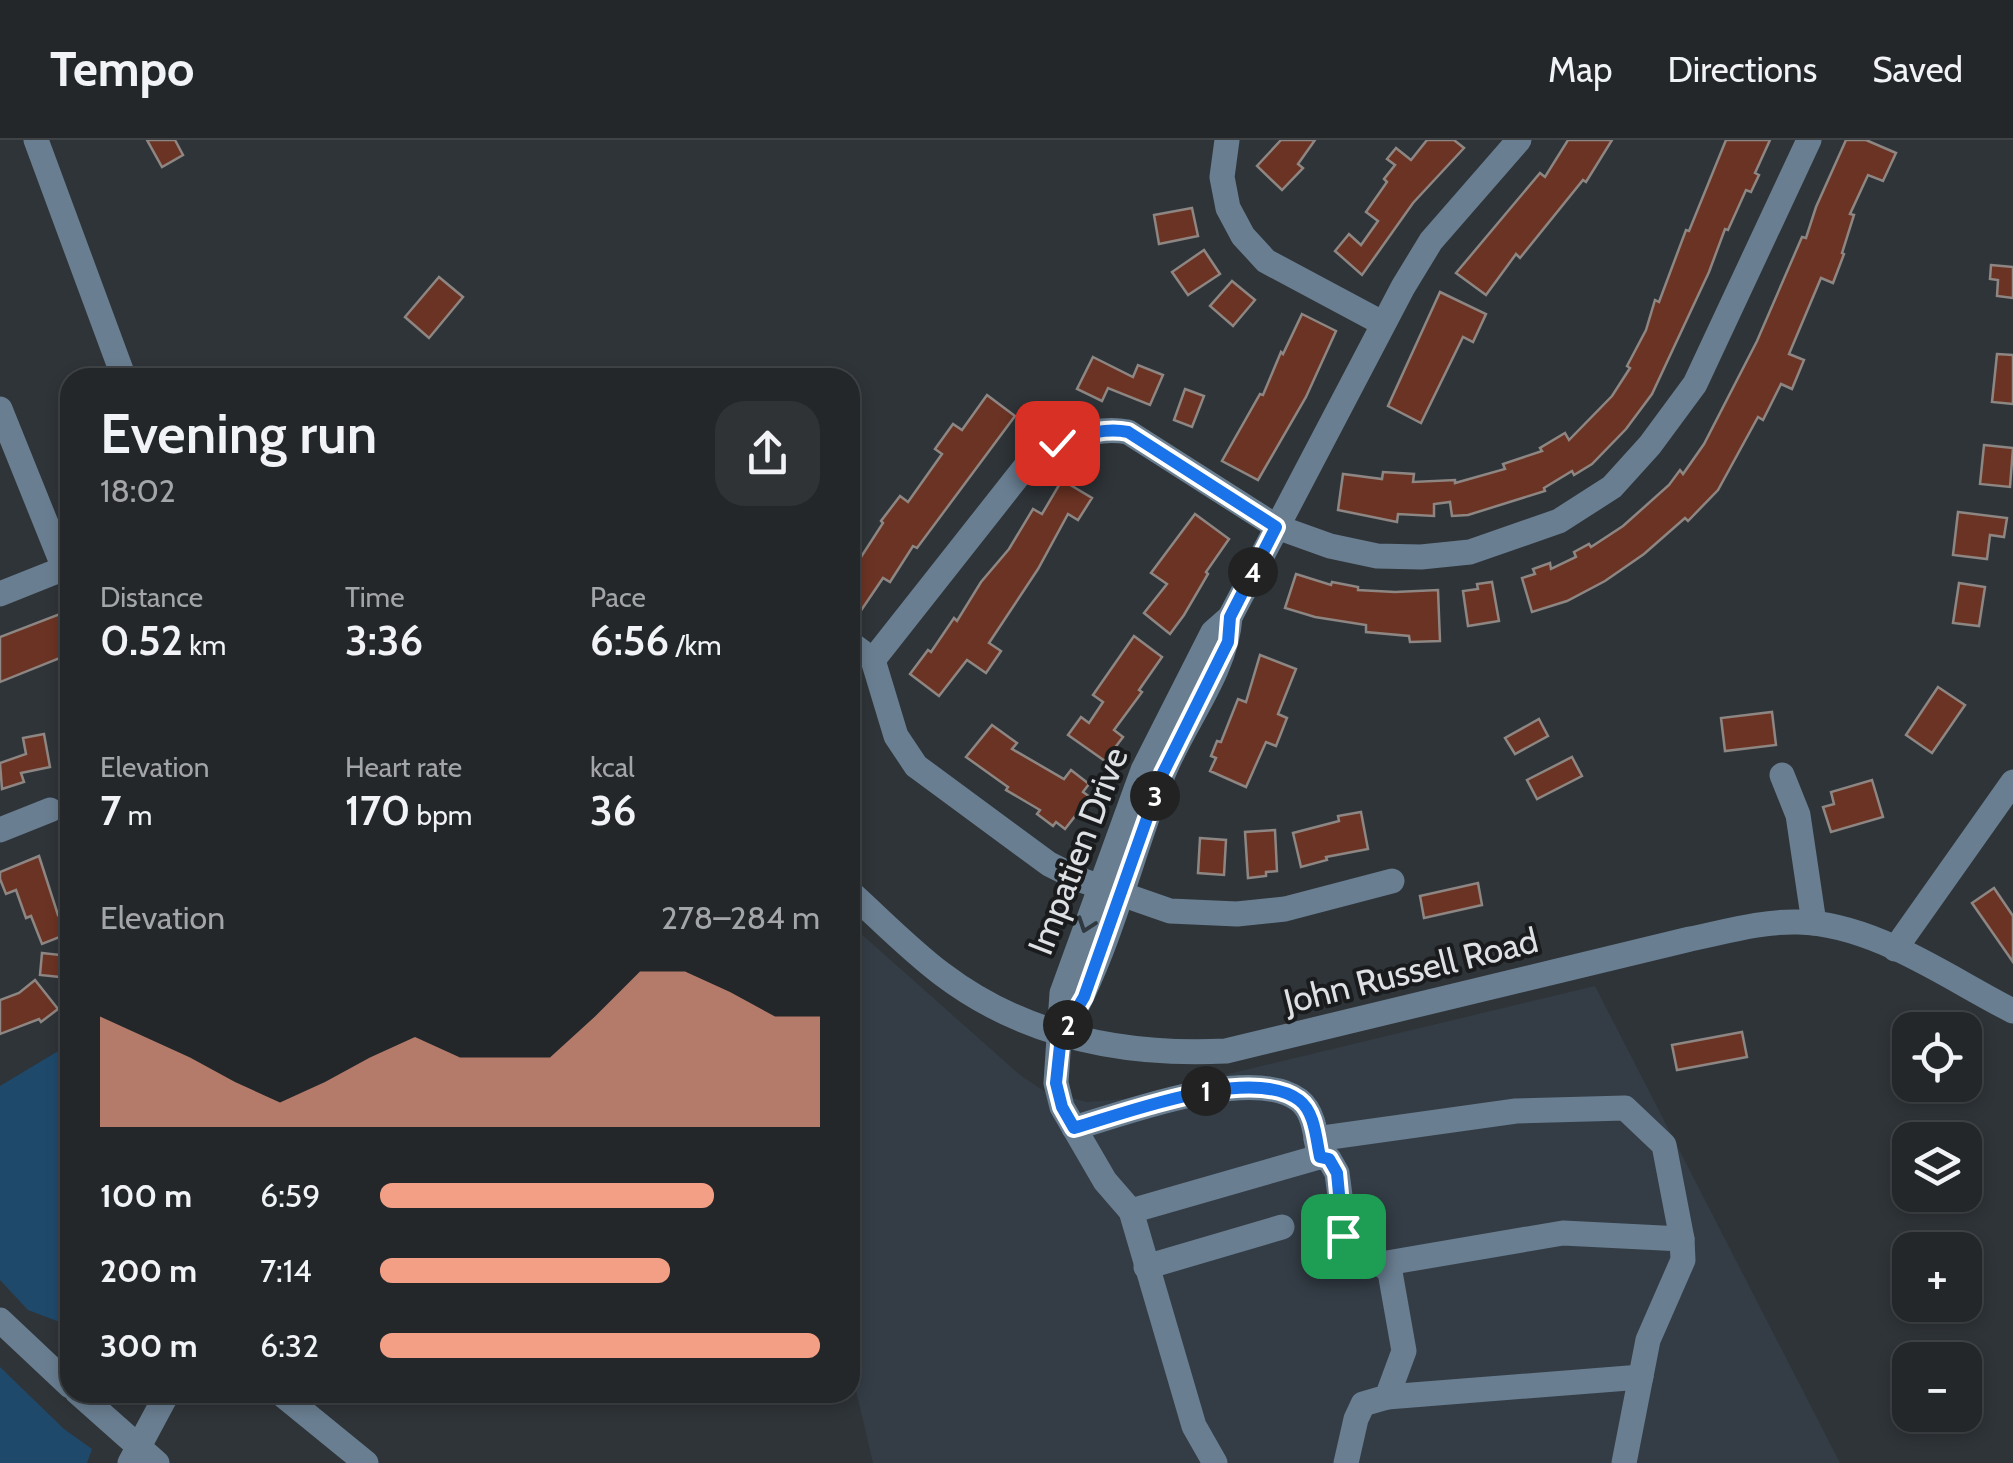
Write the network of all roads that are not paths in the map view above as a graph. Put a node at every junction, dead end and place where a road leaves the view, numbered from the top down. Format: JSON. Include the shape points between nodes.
{"nodes":[{"id":1,"x":36,"y":140,"type":"edge"},
{"id":2,"x":1227,"y":140,"type":"edge"},
{"id":3,"x":1519,"y":140,"type":"edge"},
{"id":4,"x":1809,"y":140,"type":"edge"},
{"id":5,"x":1382,"y":323,"type":"junction"},
{"id":6,"x":120,"y":368,"type":"edge"},
{"id":7,"x":0,"y":409,"type":"edge"},
{"id":8,"x":1276,"y":527,"type":"junction"},
{"id":9,"x":60,"y":550,"type":"edge"},
{"id":10,"x":60,"y":570,"type":"edge"},
{"id":11,"x":0,"y":594,"type":"edge"},
{"id":12,"x":860,"y":650,"type":"edge"},
{"id":13,"x":874,"y":660,"type":"junction"},
{"id":14,"x":1782,"y":776,"type":"dead end"},
{"id":15,"x":2013,"y":782,"type":"edge"},
{"id":16,"x":50,"y":810,"type":"dead end"},
{"id":17,"x":0,"y":830,"type":"edge"},
{"id":18,"x":1392,"y":881,"type":"dead end"},
{"id":19,"x":1110,"y":891,"type":"junction"},
{"id":20,"x":860,"y":901,"type":"edge"},
{"id":21,"x":1814,"y":923,"type":"junction"},
{"id":22,"x":1896,"y":949,"type":"junction"},
{"id":23,"x":2013,"y":1011,"type":"edge"},
{"id":24,"x":1061,"y":1036,"type":"junction"},
{"id":25,"x":1074,"y":1128,"type":"junction"},
{"id":26,"x":1318,"y":1148,"type":"junction"},
{"id":27,"x":1131,"y":1211,"type":"junction"},
{"id":28,"x":1282,"y":1227,"type":"dead end"},
{"id":29,"x":1682,"y":1239,"type":"junction"},
{"id":30,"x":1381,"y":1264,"type":"junction"},
{"id":31,"x":1146,"y":1267,"type":"junction"},
{"id":32,"x":0,"y":1320,"type":"edge"},
{"id":33,"x":60,"y":1377,"type":"edge"},
{"id":34,"x":1641,"y":1377,"type":"junction"},
{"id":35,"x":1388,"y":1397,"type":"junction"},
{"id":36,"x":88,"y":1403,"type":"edge"},
{"id":37,"x":164,"y":1403,"type":"edge"},
{"id":38,"x":292,"y":1403,"type":"edge"},
{"id":39,"x":143,"y":1458,"type":"edge"},
{"id":40,"x":366,"y":1463,"type":"edge"},
{"id":41,"x":1214,"y":1463,"type":"edge"},
{"id":42,"x":1346,"y":1463,"type":"edge"},
{"id":43,"x":1624,"y":1463,"type":"edge"}],
"edges":[{"from":1,"to":6,"type":"street"},
{"from":2,"to":5,"type":"street","via":[[1222,178],[1243,236],[1266,262]]},
{"from":3,"to":5,"type":"street","name":"Impatien Drive","via":[[1432,241]]},
{"from":4,"to":8,"type":"street","via":[[1695,384],[1612,487],[1558,521],[1454,554],[1377,556]]},
{"from":5,"to":8,"type":"street","name":"Impatien Drive"},
{"from":7,"to":9,"type":"street"},
{"from":8,"to":13,"type":"street","via":[[1128,432],[1057,443],[1026,466]]},
{"from":8,"to":19,"type":"street","name":"Impatien Drive","via":[[1144,770]]},
{"from":10,"to":11,"type":"street"},
{"from":12,"to":13,"type":"street"},
{"from":13,"to":19,"type":"street","via":[[896,736],[916,766],[1049,864]]},
{"from":14,"to":21,"type":"street","via":[[1798,815]]},
{"from":15,"to":22,"type":"street"},
{"from":16,"to":17,"type":"street"},
{"from":18,"to":19,"type":"street","via":[[1286,910],[1237,914],[1170,911]]},
{"from":19,"to":24,"type":"street","name":"Impatien Drive","via":[[1062,993]]},
{"from":20,"to":24,"type":"street","name":"John Russell Road","via":[[941,974],[1028,1025]]},
{"from":21,"to":22,"type":"street","name":"John Russell Road"},
{"from":21,"to":24,"type":"street","name":"John Russell Road","via":[[1764,923],[1690,939],[1226,1052],[1138,1050]]},
{"from":22,"to":23,"type":"street","name":"John Russell Road"},
{"from":24,"to":25,"type":"street","name":"Impatien Drive","via":[[1056,1083]]},
{"from":25,"to":26,"type":"street","via":[[1195,1092],[1249,1088],[1299,1100],[1312,1117]]},
{"from":25,"to":27,"type":"street","name":"Impatien Drive"},
{"from":26,"to":27,"type":"street"},
{"from":26,"to":29,"type":"street","via":[[1516,1111],[1626,1108],[1664,1145]]},
{"from":26,"to":30,"type":"street","via":[[1337,1173],[1347,1249]]},
{"from":27,"to":31,"type":"street"},
{"from":28,"to":31,"type":"street"},
{"from":29,"to":30,"type":"street","via":[[1563,1233]]},
{"from":29,"to":34,"type":"street","via":[[1683,1260],[1648,1340]]},
{"from":30,"to":35,"type":"street","via":[[1390,1272],[1404,1351]]},
{"from":31,"to":41,"type":"street","via":[[1194,1426]]},
{"from":32,"to":33,"type":"street"},
{"from":34,"to":35,"type":"street"},
{"from":34,"to":43,"type":"street"},
{"from":35,"to":42,"type":"street","via":[[1364,1404]]},
{"from":36,"to":39,"type":"street"},
{"from":37,"to":39,"type":"street"},
{"from":38,"to":40,"type":"street"}]}
